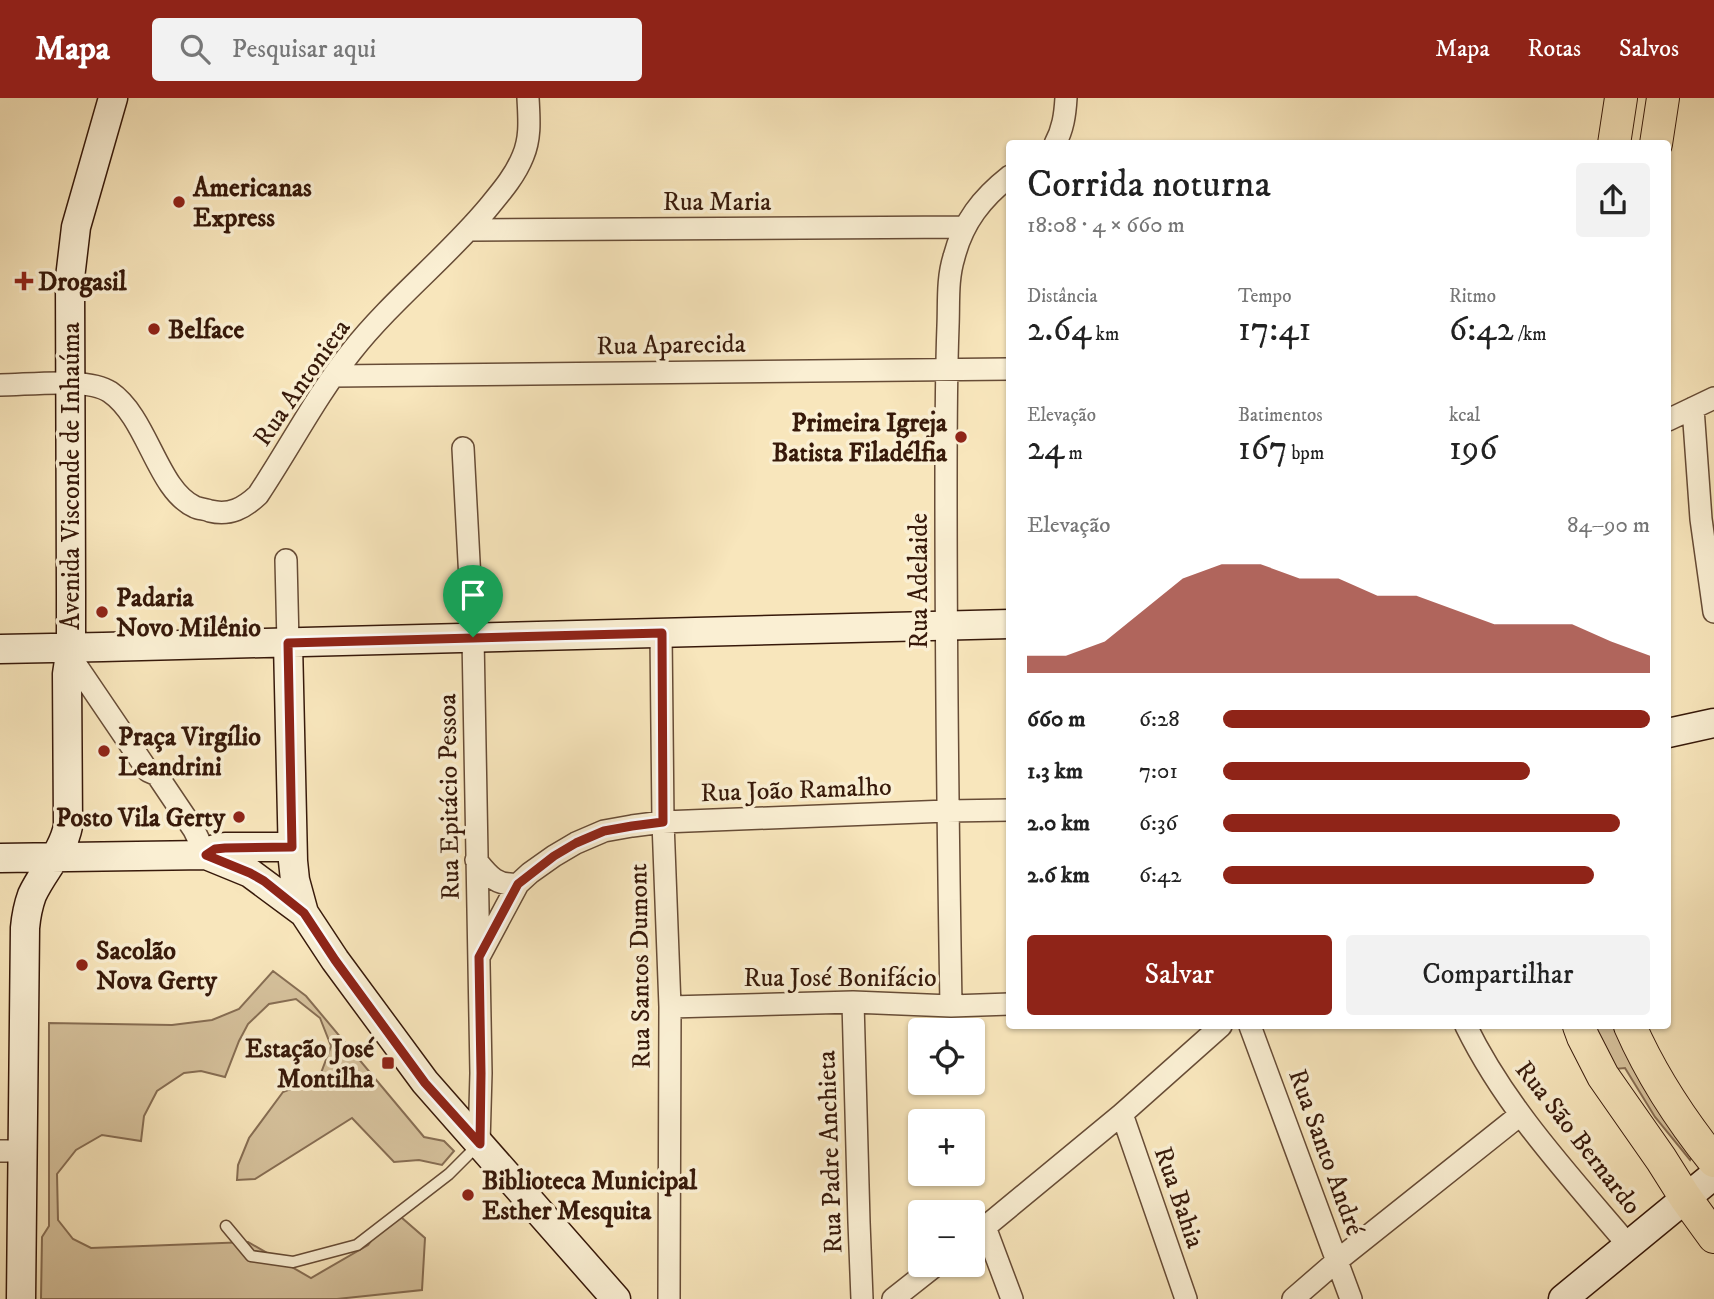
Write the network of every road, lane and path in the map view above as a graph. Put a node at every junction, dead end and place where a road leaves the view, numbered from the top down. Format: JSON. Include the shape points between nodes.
{"nodes":[{"id":1,"x":113,"y":98,"type":"edge"},
{"id":2,"x":528,"y":98,"type":"edge"},
{"id":3,"x":1066,"y":98,"type":"edge"},
{"id":4,"x":1621,"y":98,"type":"edge"},
{"id":5,"x":1663,"y":98,"type":"edge"},
{"id":6,"x":1057,"y":140,"type":"edge"},
{"id":7,"x":1615,"y":140,"type":"edge"},
{"id":8,"x":1657,"y":140,"type":"edge"},
{"id":9,"x":1006,"y":179,"type":"edge"},
{"id":10,"x":965,"y":227,"type":"junction"},
{"id":11,"x":469,"y":230,"type":"junction"},
{"id":12,"x":946,"y":369,"type":"junction"},
{"id":13,"x":1006,"y":369,"type":"edge"},
{"id":14,"x":333,"y":376,"type":"junction"},
{"id":15,"x":70,"y":382,"type":"junction"},
{"id":16,"x":0,"y":385,"type":"edge"},
{"id":17,"x":1714,"y":398,"type":"edge"},
{"id":18,"x":1693,"y":408,"type":"junction"},
{"id":19,"x":1671,"y":419,"type":"edge"},
{"id":20,"x":463,"y":448,"type":"dead end"},
{"id":21,"x":286,"y":560,"type":"dead end"},
{"id":22,"x":1714,"y":612,"type":"edge"},
{"id":23,"x":1006,"y":624,"type":"edge"},
{"id":24,"x":946,"y":626,"type":"junction"},
{"id":25,"x":662,"y":633,"type":"junction"},
{"id":26,"x":473,"y":637,"type":"junction"},
{"id":27,"x":288,"y":643,"type":"junction"},
{"id":28,"x":0,"y":649,"type":"edge"},
{"id":29,"x":70,"y":651,"type":"junction"},
{"id":30,"x":1714,"y":723,"type":"edge"},
{"id":31,"x":1671,"y":732,"type":"edge"},
{"id":32,"x":1006,"y":810,"type":"edge"},
{"id":33,"x":947,"y":811,"type":"junction"},
{"id":34,"x":663,"y":822,"type":"junction"},
{"id":35,"x":292,"y":847,"type":"junction"},
{"id":36,"x":206,"y":855,"type":"junction"},
{"id":37,"x":56,"y":857,"type":"junction"},
{"id":38,"x":0,"y":858,"type":"edge"},
{"id":39,"x":476,"y":860,"type":"junction"},
{"id":40,"x":518,"y":884,"type":"junction"},
{"id":41,"x":304,"y":913,"type":"junction"},
{"id":42,"x":479,"y":957,"type":"junction"},
{"id":43,"x":853,"y":1002,"type":"junction"},
{"id":44,"x":1006,"y":1004,"type":"edge"},
{"id":45,"x":951,"y":1006,"type":"junction"},
{"id":46,"x":670,"y":1007,"type":"junction"},
{"id":47,"x":1218,"y":1029,"type":"edge"},
{"id":48,"x":1251,"y":1029,"type":"edge"},
{"id":49,"x":1468,"y":1029,"type":"edge"},
{"id":50,"x":1580,"y":1029,"type":"edge"},
{"id":51,"x":1631,"y":1029,"type":"edge"},
{"id":52,"x":1122,"y":1114,"type":"junction"},
{"id":53,"x":1520,"y":1115,"type":"junction"},
{"id":54,"x":480,"y":1144,"type":"junction"},
{"id":55,"x":12,"y":1151,"type":"edge"},
{"id":56,"x":1714,"y":1161,"type":"edge"},
{"id":57,"x":1714,"y":1175,"type":"edge"},
{"id":58,"x":1685,"y":1197,"type":"junction"},
{"id":59,"x":226,"y":1226,"type":"dead end"},
{"id":60,"x":985,"y":1227,"type":"edge"},
{"id":61,"x":1714,"y":1237,"type":"edge"},
{"id":62,"x":985,"y":1244,"type":"edge"},
{"id":63,"x":1629,"y":1246,"type":"junction"},
{"id":64,"x":1338,"y":1260,"type":"junction"},
{"id":65,"x":921,"y":1277,"type":"edge"},
{"id":66,"x":21,"y":1299,"type":"edge"},
{"id":67,"x":616,"y":1299,"type":"edge"},
{"id":68,"x":669,"y":1299,"type":"edge"},
{"id":69,"x":862,"y":1299,"type":"edge"},
{"id":70,"x":893,"y":1299,"type":"edge"},
{"id":71,"x":1012,"y":1299,"type":"edge"},
{"id":72,"x":1186,"y":1299,"type":"edge"},
{"id":73,"x":1293,"y":1299,"type":"edge"},
{"id":74,"x":1351,"y":1299,"type":"edge"},
{"id":75,"x":1563,"y":1299,"type":"edge"}],
"edges":[{"from":1,"to":15,"type":"main road","name":"Avenida Visconde de Inhaúma","via":[[72,250]]},
{"from":2,"to":11,"type":"street","name":"Rua Antonieta","via":[[523,155],[501,192]]},
{"from":3,"to":6,"type":"street"},
{"from":4,"to":7,"type":"main road"},
{"from":5,"to":8,"type":"main road"},
{"from":9,"to":10,"type":"street","name":"Rua Adelaide","via":[[989,193]]},
{"from":10,"to":11,"type":"street","name":"Rua Maria"},
{"from":10,"to":12,"type":"street","name":"Rua Adelaide","via":[[950,278]]},
{"from":11,"to":14,"type":"street","name":"Rua Antonieta","via":[[406,291]]},
{"from":12,"to":13,"type":"street","name":"Rua Aparecida"},
{"from":12,"to":14,"type":"street","name":"Rua Aparecida"},
{"from":12,"to":24,"type":"street","name":"Rua Adelaide"},
{"from":14,"to":15,"type":"street","name":"Rua Antonieta","via":[[258,495],[231,512],[195,507],[179,496],[129,411],[110,392]]},
{"from":15,"to":16,"type":"street","name":"Rua Antonieta"},
{"from":15,"to":29,"type":"main road","name":"Avenida Visconde de Inhaúma"},
{"from":17,"to":18,"type":"street"},
{"from":18,"to":19,"type":"street"},
{"from":18,"to":22,"type":"street"},
{"from":20,"to":26,"type":"street","name":"Rua Epitácio Pessoa"},
{"from":21,"to":27,"type":"street"},
{"from":23,"to":24,"type":"main road"},
{"from":24,"to":25,"type":"main road"},
{"from":24,"to":33,"type":"street","name":"Rua Adelaide"},
{"from":25,"to":26,"type":"main road"},
{"from":25,"to":34,"type":"street","name":"Rua Santos Dumont"},
{"from":26,"to":27,"type":"main road"},
{"from":26,"to":39,"type":"street","name":"Rua Epitácio Pessoa"},
{"from":27,"to":29,"type":"main road"},
{"from":27,"to":35,"type":"main road"},
{"from":28,"to":29,"type":"main road"},
{"from":29,"to":36,"type":"street","via":[[148,771],[157,775],[187,819]]},
{"from":29,"to":37,"type":"main road","name":"Avenida Visconde de Inhaúma","via":[[68,826]]},
{"from":30,"to":31,"type":"main road"},
{"from":32,"to":33,"type":"street","name":"Rua João Ramalho"},
{"from":33,"to":34,"type":"street","name":"Rua João Ramalho"},
{"from":33,"to":45,"type":"street","name":"Rua Adelaide"},
{"from":34,"to":40,"type":"street","name":"Rua João Ramalho","via":[[604,831],[554,856]]},
{"from":34,"to":46,"type":"street","name":"Rua Santos Dumont"},
{"from":35,"to":36,"type":"main road","via":[[225,848]]},
{"from":35,"to":41,"type":"main road"},
{"from":36,"to":37,"type":"main road"},
{"from":36,"to":41,"type":"main road","via":[[264,881]]},
{"from":37,"to":38,"type":"main road"},
{"from":37,"to":55,"type":"main road","name":"Avenida Visconde de Inhaúma","via":[[27,910]]},
{"from":39,"to":40,"type":"street","via":[[499,883]]},
{"from":39,"to":42,"type":"street","name":"Rua Epitácio Pessoa"},
{"from":40,"to":42,"type":"street","name":"Rua João Ramalho"},
{"from":41,"to":54,"type":"main road","via":[[425,1083]]},
{"from":42,"to":54,"type":"street","name":"Rua Epitácio Pessoa"},
{"from":43,"to":45,"type":"street","name":"Rua José Bonifácio"},
{"from":43,"to":46,"type":"street","name":"Rua José Bonifácio"},
{"from":43,"to":69,"type":"street","name":"Rua Padre Anchieta"},
{"from":44,"to":45,"type":"street","name":"Rua José Bonifácio"},
{"from":46,"to":68,"type":"street","name":"Rua Santos Dumont"},
{"from":47,"to":52,"type":"street"},
{"from":48,"to":64,"type":"street","name":"Rua Santo André"},
{"from":49,"to":53,"type":"street","name":"Rua São Bernardo"},
{"from":50,"to":58,"type":"main road","via":[[1603,1076]]},
{"from":51,"to":56,"type":"main road"},
{"from":52,"to":60,"type":"street"},
{"from":52,"to":72,"type":"street","name":"Rua Bahia"},
{"from":53,"to":63,"type":"street","name":"Rua São Bernardo"},
{"from":53,"to":64,"type":"street"},
{"from":54,"to":59,"type":"lane","via":[[449,1174],[357,1245],[293,1262],[251,1256]]},
{"from":54,"to":67,"type":"main road"},
{"from":55,"to":66,"type":"main road","name":"Avenida Visconde de Inhaúma"},
{"from":57,"to":58,"type":"main road"},
{"from":58,"to":61,"type":"main road"},
{"from":58,"to":63,"type":"main road"},
{"from":62,"to":71,"type":"street"},
{"from":63,"to":75,"type":"main road"},
{"from":64,"to":73,"type":"street"},
{"from":64,"to":74,"type":"street","name":"Rua Santo André"},
{"from":65,"to":70,"type":"street"}]}
